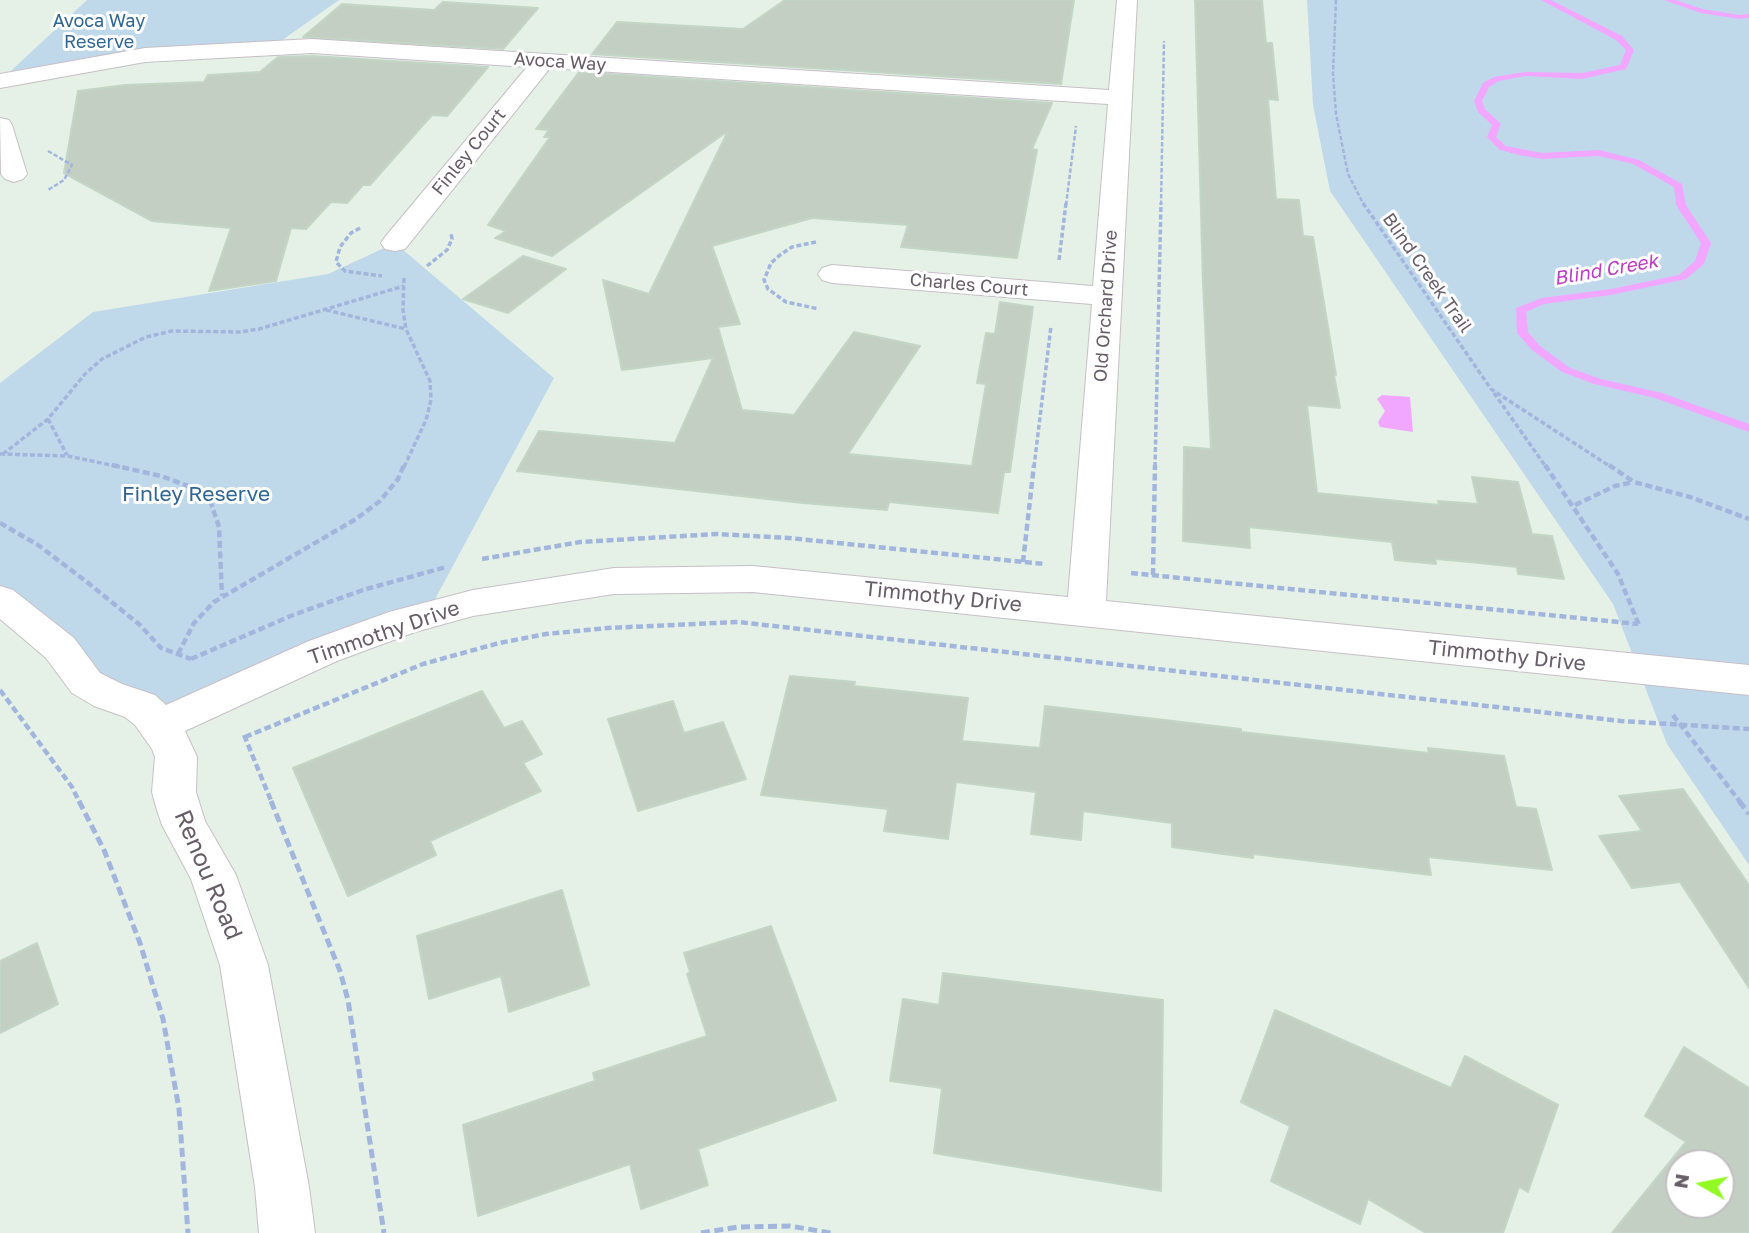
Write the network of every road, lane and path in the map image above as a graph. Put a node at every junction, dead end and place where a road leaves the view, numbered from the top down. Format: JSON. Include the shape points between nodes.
{"nodes":[{"id":1,"x":1127,"y":0,"type":"edge"},
{"id":2,"x":1336,"y":0,"type":"edge"},
{"id":3,"x":1164,"y":41,"type":"dead end"},
{"id":4,"x":544,"y":61,"type":"junction"},
{"id":5,"x":0,"y":81,"type":"edge"},
{"id":6,"x":1122,"y":98,"type":"junction"},
{"id":7,"x":1077,"y":124,"type":"dead end"},
{"id":8,"x":0,"y":125,"type":"edge"},
{"id":9,"x":14,"y":174,"type":"dead end"},
{"id":10,"x":395,"y":243,"type":"dead end"},
{"id":11,"x":1058,"y":272,"type":"dead end"},
{"id":12,"x":404,"y":274,"type":"dead end"},
{"id":13,"x":832,"y":275,"type":"dead end"},
{"id":14,"x":404,"y":286,"type":"junction"},
{"id":15,"x":1106,"y":296,"type":"junction"},
{"id":16,"x":326,"y":310,"type":"junction"},
{"id":17,"x":1053,"y":313,"type":"dead end"},
{"id":18,"x":406,"y":329,"type":"junction"},
{"id":19,"x":1491,"y":389,"type":"junction"},
{"id":20,"x":47,"y":419,"type":"junction"},
{"id":21,"x":2,"y":454,"type":"edge"},
{"id":22,"x":68,"y":456,"type":"junction"},
{"id":23,"x":1634,"y":482,"type":"junction"},
{"id":24,"x":1575,"y":505,"type":"junction"},
{"id":25,"x":1749,"y":519,"type":"edge"},
{"id":26,"x":0,"y":523,"type":"edge"},
{"id":27,"x":1023,"y":562,"type":"dead end"},
{"id":28,"x":1130,"y":573,"type":"dead end"},
{"id":29,"x":1153,"y":575,"type":"junction"},
{"id":30,"x":222,"y":596,"type":"junction"},
{"id":31,"x":0,"y":599,"type":"edge"},
{"id":32,"x":1086,"y":612,"type":"junction"},
{"id":33,"x":1638,"y":624,"type":"junction"},
{"id":34,"x":1642,"y":632,"type":"dead end"},
{"id":35,"x":178,"y":654,"type":"junction"},
{"id":36,"x":198,"y":667,"type":"dead end"},
{"id":37,"x":1749,"y":680,"type":"edge"},
{"id":38,"x":0,"y":690,"type":"edge"},
{"id":39,"x":1669,"y":709,"type":"dead end"},
{"id":40,"x":1681,"y":724,"type":"junction"},
{"id":41,"x":159,"y":725,"type":"junction"},
{"id":42,"x":1749,"y":729,"type":"edge"},
{"id":43,"x":243,"y":730,"type":"dead end"},
{"id":44,"x":245,"y":737,"type":"junction"},
{"id":45,"x":1749,"y":814,"type":"edge"},
{"id":46,"x":188,"y":1233,"type":"edge"},
{"id":47,"x":286,"y":1233,"type":"edge"},
{"id":48,"x":384,"y":1233,"type":"edge"},
{"id":49,"x":701,"y":1233,"type":"edge"},
{"id":50,"x":831,"y":1233,"type":"edge"}],
"edges":[{"from":1,"to":6,"type":"street","name":"Old Orchard Drive"},
{"from":2,"to":19,"type":"path","name":"Blind Creek Trail","via":[[1333,74],[1348,174],[1355,191]]},
{"from":3,"to":29,"type":"path"},
{"from":4,"to":5,"type":"street","name":"Avoca Way","via":[[360,48],[263,47],[145,55]]},
{"from":4,"to":6,"type":"street","name":"Avoca Way"},
{"from":4,"to":10,"type":"street","name":"Finley Court"},
{"from":6,"to":15,"type":"street","name":"Old Orchard Drive"},
{"from":7,"to":11,"type":"path"},
{"from":8,"to":9,"type":"street"},
{"from":12,"to":14,"type":"path"},
{"from":13,"to":15,"type":"street","name":"Charles Court"},
{"from":14,"to":16,"type":"path"},
{"from":14,"to":18,"type":"path"},
{"from":15,"to":32,"type":"street","name":"Old Orchard Drive"},
{"from":16,"to":18,"type":"path"},
{"from":16,"to":20,"type":"path","via":[[250,330],[172,331],[146,337],[102,359]]},
{"from":17,"to":27,"type":"path"},
{"from":18,"to":30,"type":"path","via":[[430,381],[430,400],[426,420],[398,479],[380,501],[356,519]]},
{"from":19,"to":23,"type":"path","name":"Blind Creek Trail"},
{"from":19,"to":24,"type":"path"},
{"from":20,"to":21,"type":"path"},
{"from":20,"to":22,"type":"path"},
{"from":21,"to":22,"type":"path"},
{"from":22,"to":30,"type":"path","via":[[161,476],[191,487],[211,503],[222,547]]},
{"from":23,"to":24,"type":"path"},
{"from":23,"to":25,"type":"path","name":"Blind Creek Trail"},
{"from":24,"to":33,"type":"path","via":[[1618,574]]},
{"from":26,"to":35,"type":"path","via":[[38,545],[140,625],[161,648]]},
{"from":28,"to":29,"type":"path"},
{"from":29,"to":33,"type":"path"},
{"from":30,"to":35,"type":"path","via":[[204,610]]},
{"from":31,"to":41,"type":"street","name":"Renou Road","via":[[60,649],[86,683],[140,706]]},
{"from":32,"to":37,"type":"street","name":"Timmothy Drive"},
{"from":32,"to":41,"type":"street","name":"Timmothy Drive","via":[[753,579],[614,581],[473,603],[403,622],[352,639]]},
{"from":33,"to":34,"type":"path"},
{"from":35,"to":36,"type":"path"},
{"from":38,"to":46,"type":"path","via":[[72,787],[104,850],[140,943],[163,1019],[179,1109]]},
{"from":39,"to":40,"type":"path"},
{"from":40,"to":42,"type":"path"},
{"from":40,"to":44,"type":"path","via":[[738,622],[583,630],[499,643],[423,664]]},
{"from":40,"to":45,"type":"path"},
{"from":41,"to":47,"type":"street","name":"Renou Road","via":[[176,757],[173,792],[184,825],[213,876],[244,965]]},
{"from":43,"to":44,"type":"path"},
{"from":44,"to":48,"type":"path","via":[[340,971]]},
{"from":49,"to":50,"type":"path","via":[[789,1226]]}]}
